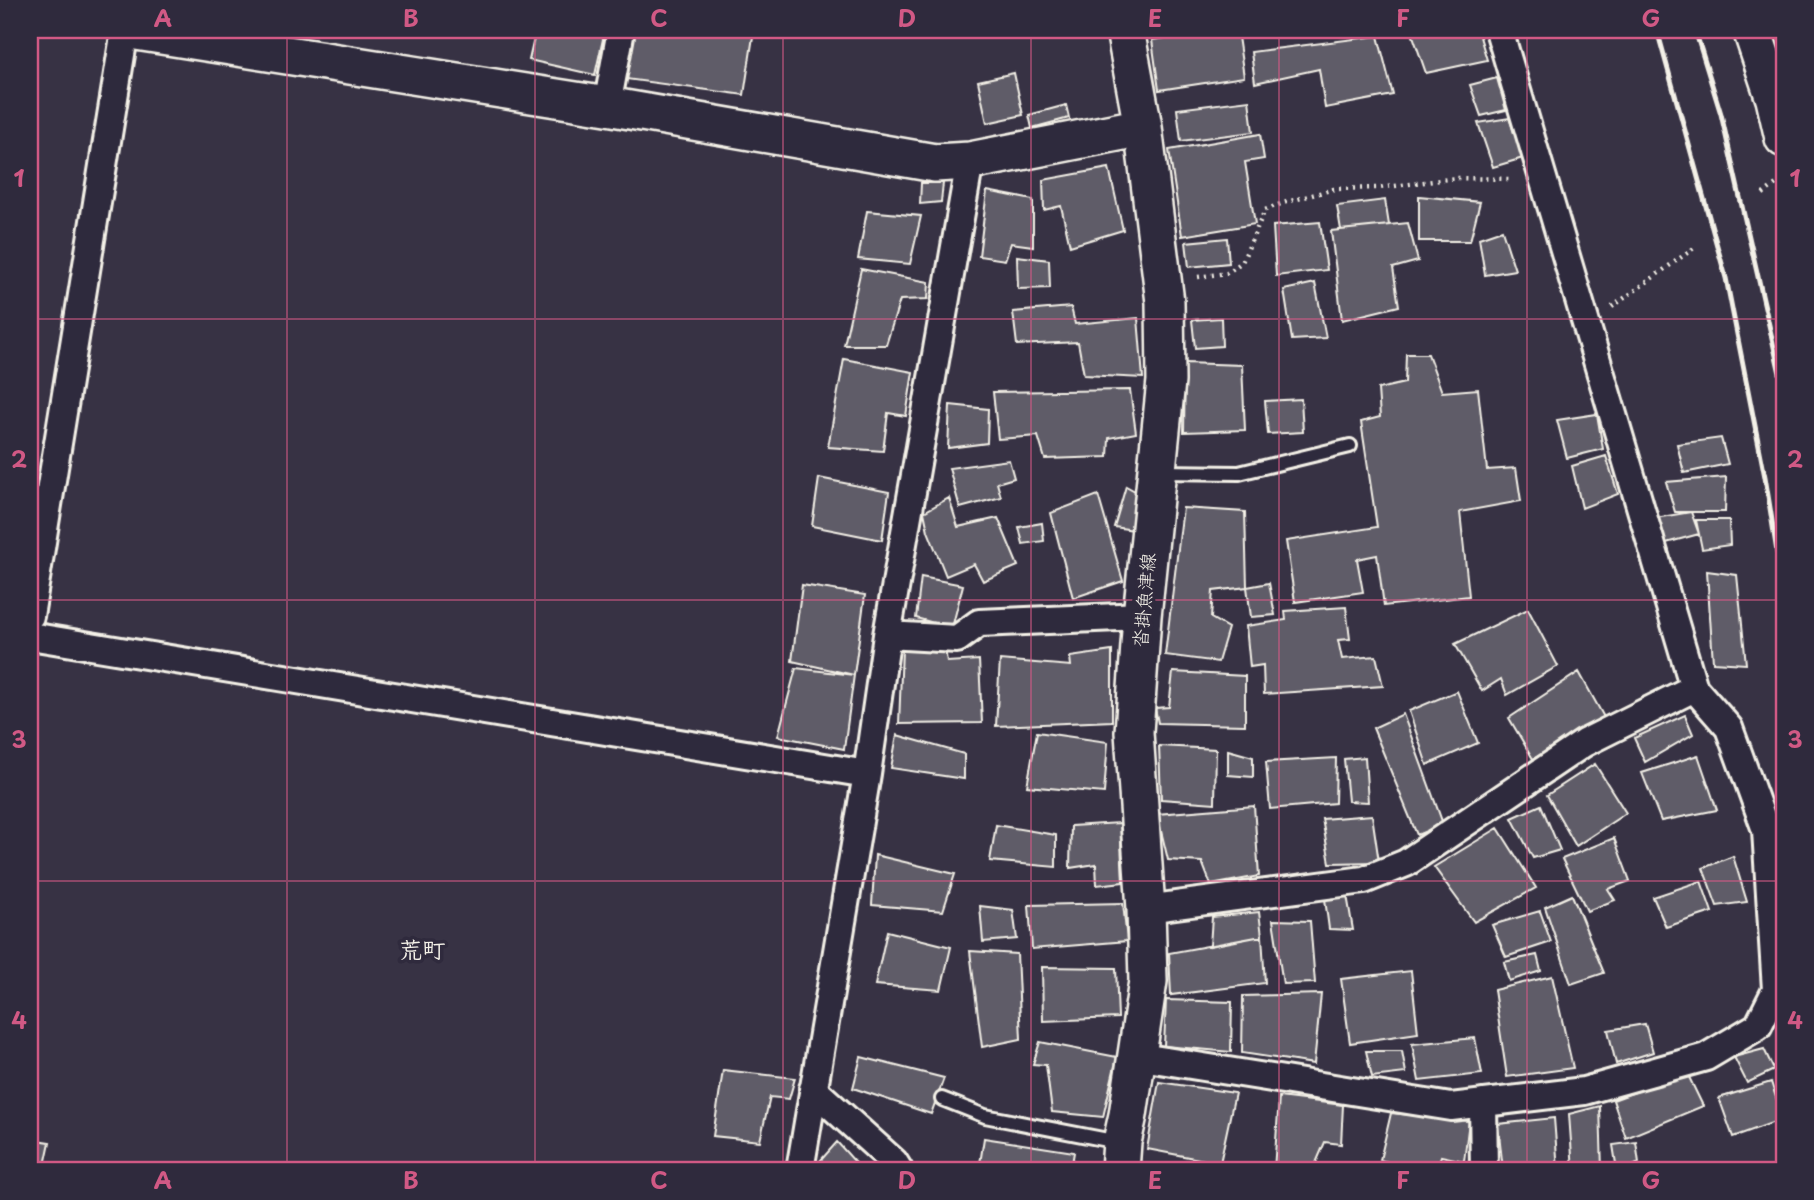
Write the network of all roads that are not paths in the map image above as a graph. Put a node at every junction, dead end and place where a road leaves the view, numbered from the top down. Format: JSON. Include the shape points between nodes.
{"nodes":[{"id":1,"x":127,"y":30,"type":"edge"},
{"id":2,"x":621,"y":30,"type":"edge"},
{"id":3,"x":1125,"y":30,"type":"edge"},
{"id":4,"x":1499,"y":30,"type":"edge"},
{"id":5,"x":1752,"y":30,"type":"edge"},
{"id":6,"x":1780,"y":97,"type":"edge"},
{"id":7,"x":607,"y":106,"type":"junction"},
{"id":8,"x":1143,"y":127,"type":"junction"},
{"id":9,"x":1784,"y":138,"type":"edge"},
{"id":10,"x":970,"y":161,"type":"junction"},
{"id":11,"x":1350,"y":446,"type":"dead end"},
{"id":12,"x":1157,"y":472,"type":"junction"},
{"id":13,"x":30,"y":616,"type":"edge"},
{"id":14,"x":1142,"y":616,"type":"junction"},
{"id":15,"x":887,"y":635,"type":"junction"},
{"id":16,"x":30,"y":636,"type":"edge"},
{"id":17,"x":1694,"y":688,"type":"junction"},
{"id":18,"x":867,"y":774,"type":"junction"},
{"id":19,"x":1775,"y":827,"type":"edge"},
{"id":20,"x":1146,"y":909,"type":"junction"},
{"id":21,"x":1135,"y":1056,"type":"junction"},
{"id":22,"x":814,"y":1089,"type":"junction"},
{"id":23,"x":943,"y":1099,"type":"dead end"},
{"id":24,"x":1483,"y":1103,"type":"junction"},
{"id":25,"x":1121,"y":1156,"type":"edge"},
{"id":26,"x":800,"y":1170,"type":"edge"},
{"id":27,"x":899,"y":1170,"type":"edge"},
{"id":28,"x":1484,"y":1170,"type":"edge"}],
"edges":[{"from":1,"to":7,"type":"street"},
{"from":1,"to":13,"type":"street"},
{"from":2,"to":7,"type":"street"},
{"from":3,"to":8,"type":"street","name":"沓掛魚津線"},
{"from":4,"to":17,"type":"street"},
{"from":5,"to":6,"type":"street"},
{"from":6,"to":9,"type":"street"},
{"from":7,"to":10,"type":"street","via":[[935,163]]},
{"from":8,"to":10,"type":"street"},
{"from":8,"to":12,"type":"street","name":"沓掛魚津線","via":[[1165,302],[1166,381]]},
{"from":10,"to":15,"type":"street"},
{"from":11,"to":12,"type":"lane","via":[[1238,473]]},
{"from":12,"to":14,"type":"street","name":"沓掛魚津線"},
{"from":14,"to":15,"type":"street","via":[[979,623],[957,639]]},
{"from":14,"to":20,"type":"street","name":"沓掛魚津線","via":[[1134,732]]},
{"from":15,"to":18,"type":"street"},
{"from":16,"to":18,"type":"street"},
{"from":17,"to":19,"type":"street","via":[[1729,728]]},
{"from":17,"to":20,"type":"street","via":[[1584,743],[1406,863],[1364,880]]},
{"from":18,"to":22,"type":"street"},
{"from":19,"to":24,"type":"street","via":[[1776,990],[1758,1026],[1706,1058],[1584,1091]]},
{"from":20,"to":21,"type":"street","name":"沓掛魚津線","via":[[1148,981]]},
{"from":21,"to":24,"type":"street","via":[[1451,1107]]},
{"from":21,"to":25,"type":"street","name":"沓掛魚津線"},
{"from":22,"to":26,"type":"street"},
{"from":22,"to":27,"type":"street"},
{"from":23,"to":25,"type":"lane"},
{"from":24,"to":28,"type":"street"}]}
